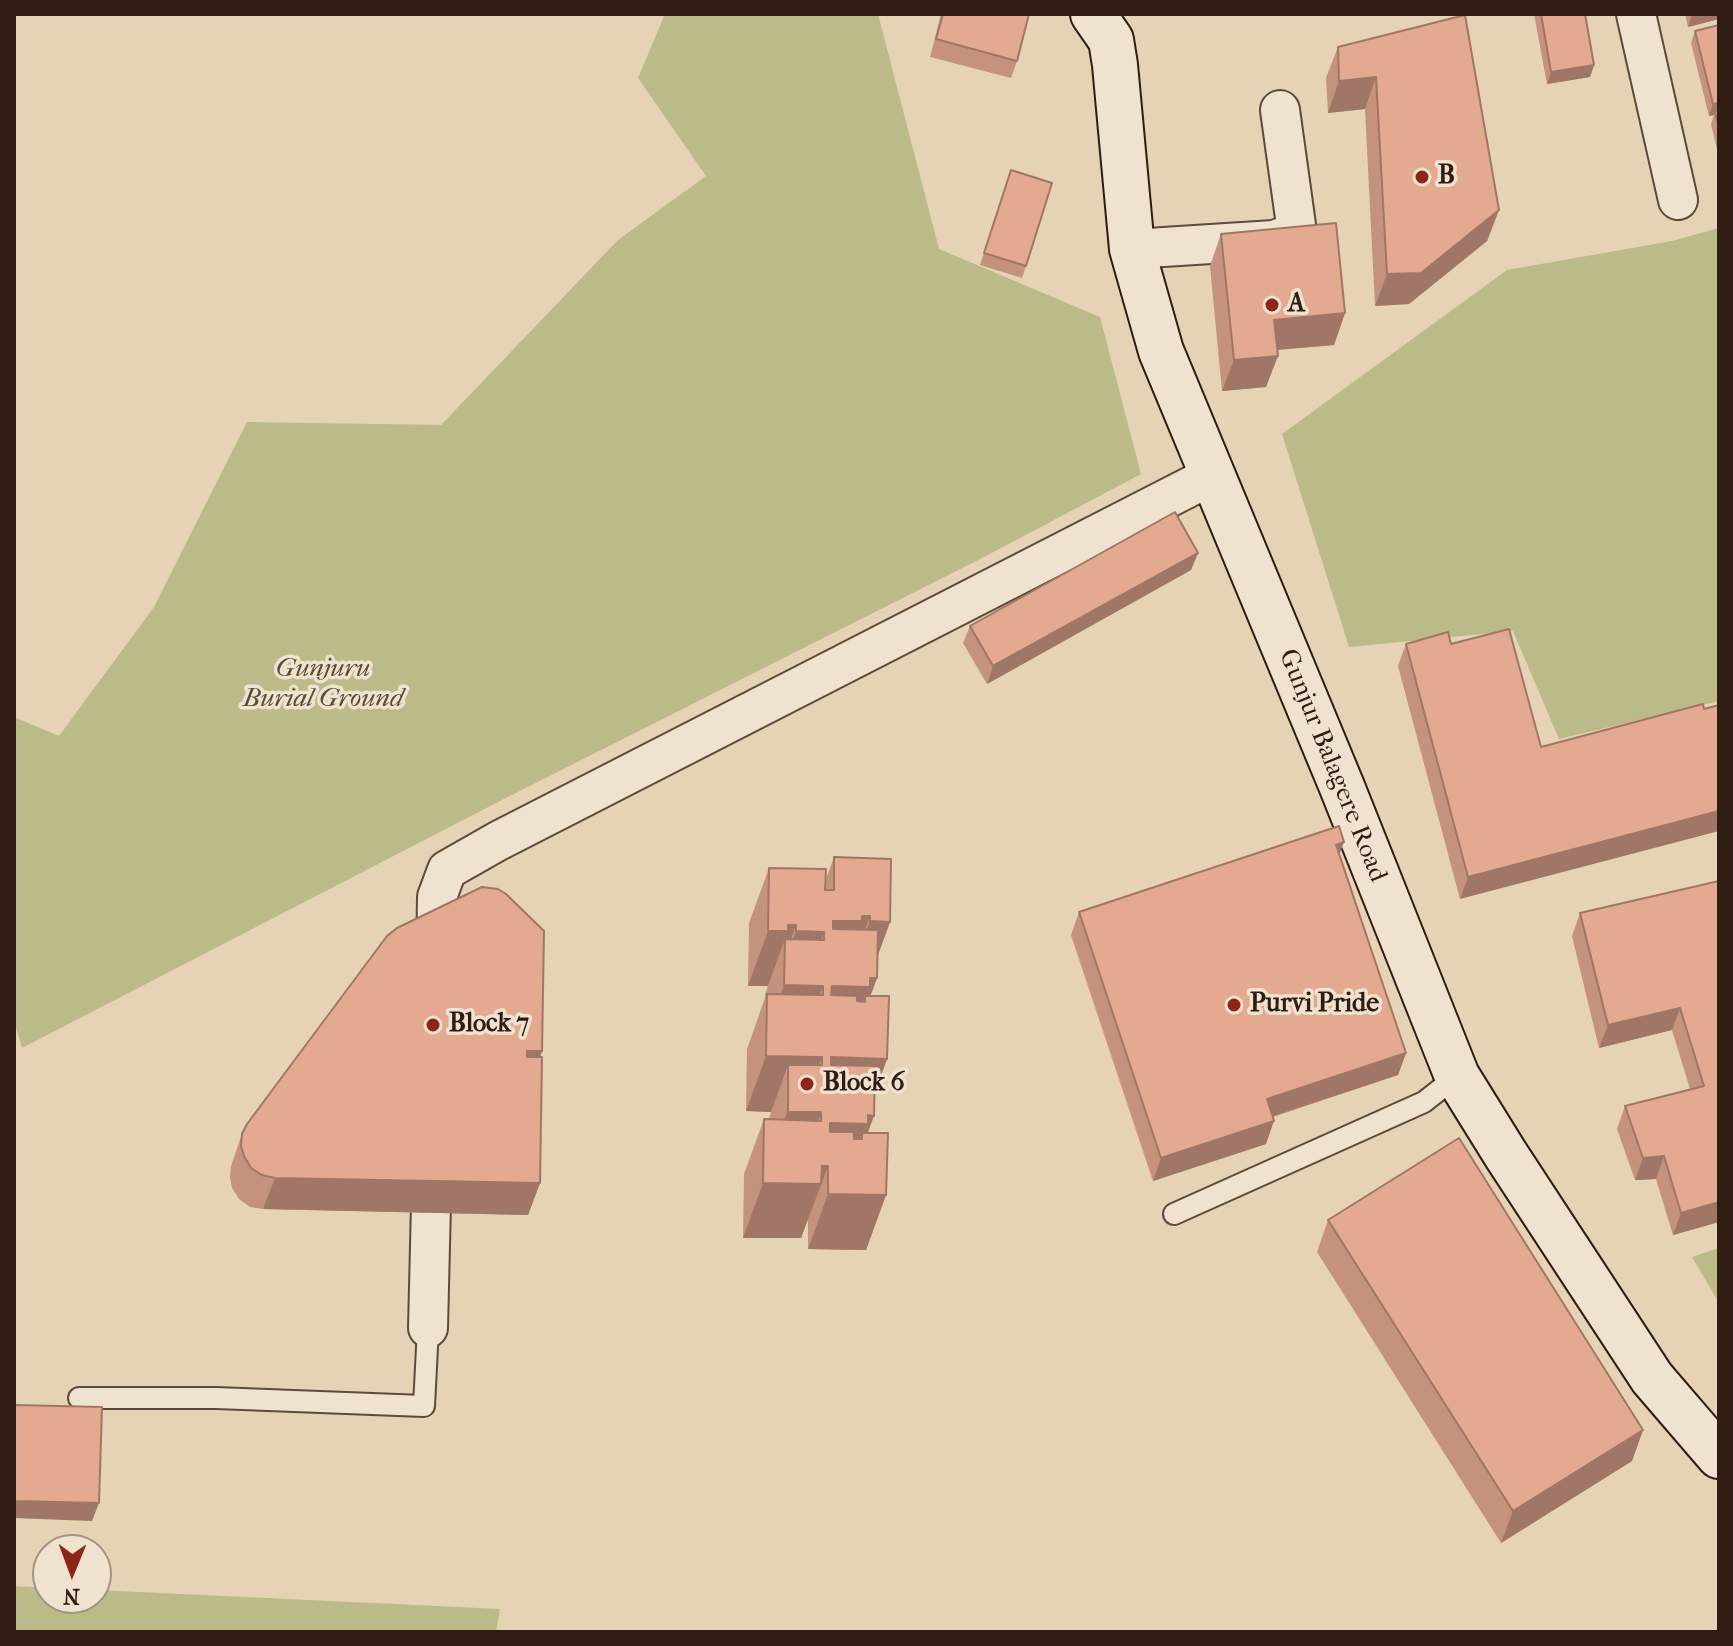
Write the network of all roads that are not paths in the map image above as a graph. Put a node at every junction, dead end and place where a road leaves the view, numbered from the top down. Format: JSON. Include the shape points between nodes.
{"nodes":[{"id":1,"x":1093,"y":14,"type":"edge"},
{"id":2,"x":1636,"y":14,"type":"edge"},
{"id":3,"x":1280,"y":110,"type":"dead end"},
{"id":4,"x":1678,"y":200,"type":"dead end"},
{"id":5,"x":1132,"y":249,"type":"junction"},
{"id":6,"x":1211,"y":476,"type":"junction"},
{"id":7,"x":435,"y":993,"type":"edge"},
{"id":8,"x":1457,"y":1076,"type":"junction"},
{"id":9,"x":432,"y":1137,"type":"edge"},
{"id":10,"x":1174,"y":1214,"type":"dead end"},
{"id":11,"x":428,"y":1328,"type":"joint"},
{"id":12,"x":79,"y":1398,"type":"dead end"},
{"id":13,"x":1719,"y":1456,"type":"edge"}],
"edges":[{"from":1,"to":5,"type":"street","name":"Gunjur Balagere Road","via":[[1111,40]]},
{"from":2,"to":4,"type":"street"},
{"from":3,"to":5,"type":"street","via":[[1296,225],[1291,234],[1274,240]]},
{"from":5,"to":6,"type":"street","name":"Gunjur Balagere Road","via":[[1161,351]]},
{"from":6,"to":7,"type":"street","via":[[447,870],[437,897]]},
{"from":6,"to":8,"type":"street","name":"Gunjur Balagere Road"},
{"from":8,"to":10,"type":"lane","via":[[1424,1102]]},
{"from":8,"to":13,"type":"street","name":"Gunjur Balagere Road","via":[[1652,1378]]},
{"from":9,"to":11,"type":"street"},
{"from":11,"to":12,"type":"lane","via":[[424,1406]]}]}
